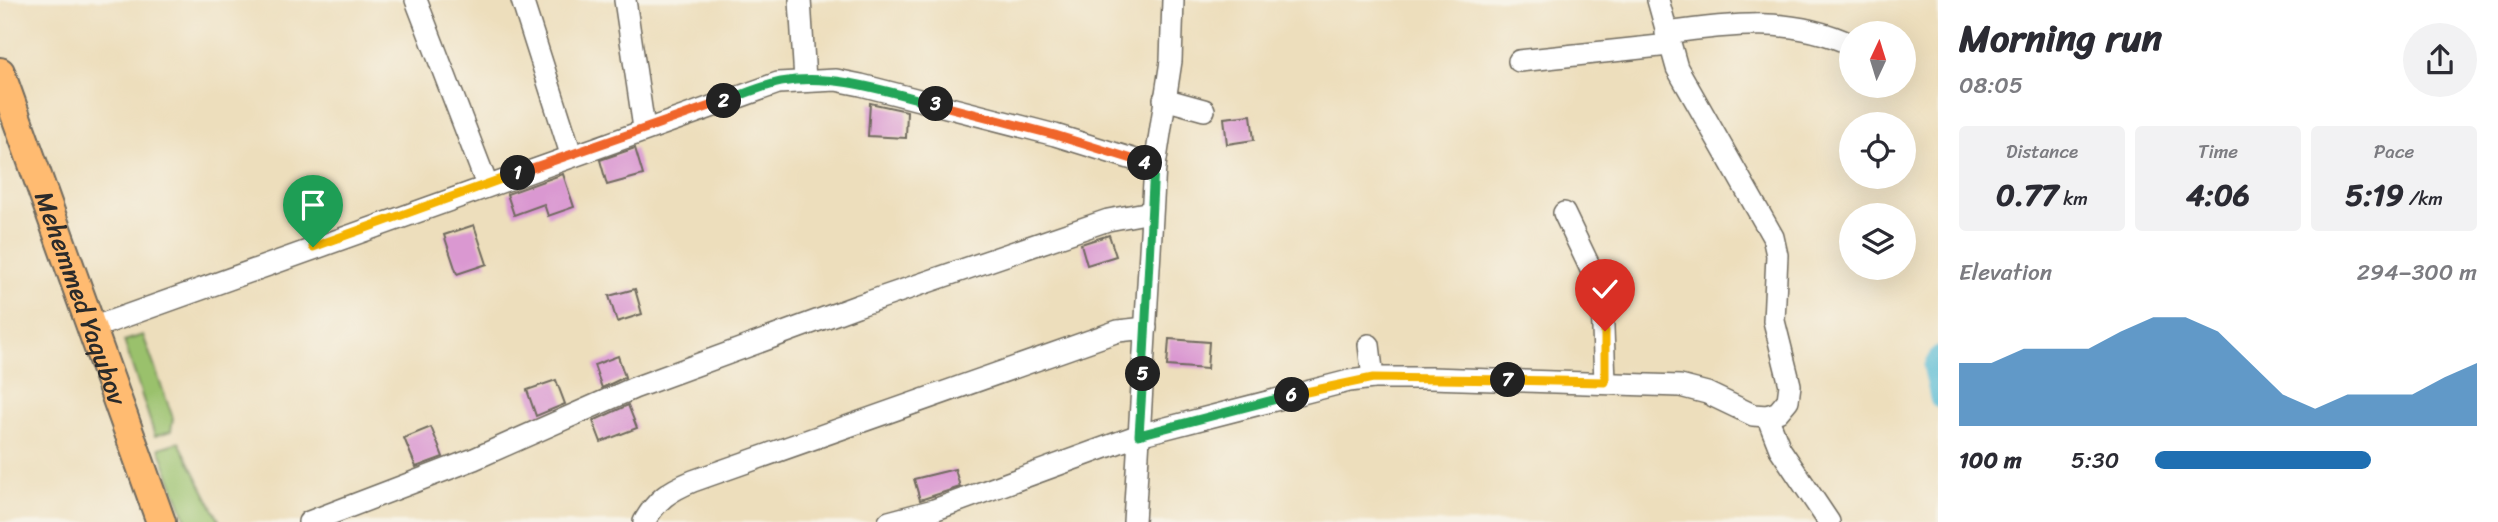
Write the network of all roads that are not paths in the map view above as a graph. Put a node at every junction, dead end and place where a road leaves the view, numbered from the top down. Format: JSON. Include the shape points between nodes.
{"nodes":[{"id":1,"x":416,"y":0,"type":"edge"},
{"id":2,"x":522,"y":0,"type":"edge"},
{"id":3,"x":625,"y":0,"type":"edge"},
{"id":4,"x":800,"y":0,"type":"edge"},
{"id":5,"x":1174,"y":0,"type":"edge"},
{"id":6,"x":1658,"y":0,"type":"edge"},
{"id":7,"x":1668,"y":39,"type":"junction"},
{"id":8,"x":1839,"y":40,"type":"edge"},
{"id":9,"x":1519,"y":61,"type":"dead end"},
{"id":10,"x":0,"y":72,"type":"edge"},
{"id":11,"x":805,"y":80,"type":"junction"},
{"id":12,"x":1164,"y":99,"type":"junction"},
{"id":13,"x":1204,"y":110,"type":"dead end"},
{"id":14,"x":644,"y":128,"type":"junction"},
{"id":15,"x":571,"y":154,"type":"junction"},
{"id":16,"x":1154,"y":166,"type":"junction"},
{"id":17,"x":487,"y":185,"type":"junction"},
{"id":18,"x":1151,"y":212,"type":"junction"},
{"id":19,"x":1564,"y":212,"type":"dead end"},
{"id":20,"x":92,"y":328,"type":"junction"},
{"id":21,"x":1146,"y":328,"type":"junction"},
{"id":22,"x":1369,"y":345,"type":"dead end"},
{"id":23,"x":1373,"y":378,"type":"junction"},
{"id":24,"x":1605,"y":382,"type":"junction"},
{"id":25,"x":1767,"y":416,"type":"junction"},
{"id":26,"x":1139,"y":435,"type":"junction"},
{"id":27,"x":162,"y":522,"type":"edge"},
{"id":28,"x":309,"y":522,"type":"edge"},
{"id":29,"x":644,"y":522,"type":"edge"},
{"id":30,"x":889,"y":522,"type":"edge"},
{"id":31,"x":1134,"y":522,"type":"edge"},
{"id":32,"x":1829,"y":522,"type":"edge"}],
"edges":[{"from":1,"to":17,"type":"street"},
{"from":2,"to":15,"type":"street"},
{"from":3,"to":14,"type":"street"},
{"from":4,"to":11,"type":"street"},
{"from":5,"to":12,"type":"street","via":[[1174,37]]},
{"from":6,"to":7,"type":"street"},
{"from":7,"to":8,"type":"street","via":[[1734,24],[1807,27]]},
{"from":7,"to":9,"type":"street"},
{"from":7,"to":25,"type":"street","via":[[1678,68],[1773,237],[1777,255],[1774,321],[1790,385],[1788,400]]},
{"from":10,"to":20,"type":"main road","name":"Mehemmed Yaqubov"},
{"from":11,"to":14,"type":"street","via":[[778,83]]},
{"from":11,"to":16,"type":"street","via":[[861,85],[1055,135]]},
{"from":12,"to":13,"type":"street"},
{"from":12,"to":16,"type":"street"},
{"from":14,"to":15,"type":"street"},
{"from":15,"to":17,"type":"street"},
{"from":16,"to":18,"type":"street"},
{"from":17,"to":20,"type":"street"},
{"from":18,"to":21,"type":"street"},
{"from":18,"to":28,"type":"street","via":[[1095,225],[857,306],[634,388],[474,458]]},
{"from":19,"to":24,"type":"street","via":[[1602,302]]},
{"from":20,"to":27,"type":"main road","name":"Mehemmed Yaqubov"},
{"from":21,"to":26,"type":"street"},
{"from":21,"to":29,"type":"street","via":[[1118,331],[693,481],[662,497]]},
{"from":22,"to":23,"type":"street"},
{"from":23,"to":24,"type":"street"},
{"from":23,"to":26,"type":"street"},
{"from":24,"to":25,"type":"street","via":[[1680,386],[1753,415]]},
{"from":25,"to":32,"type":"street","via":[[1780,449]]},
{"from":26,"to":30,"type":"street"},
{"from":26,"to":31,"type":"street"}]}
